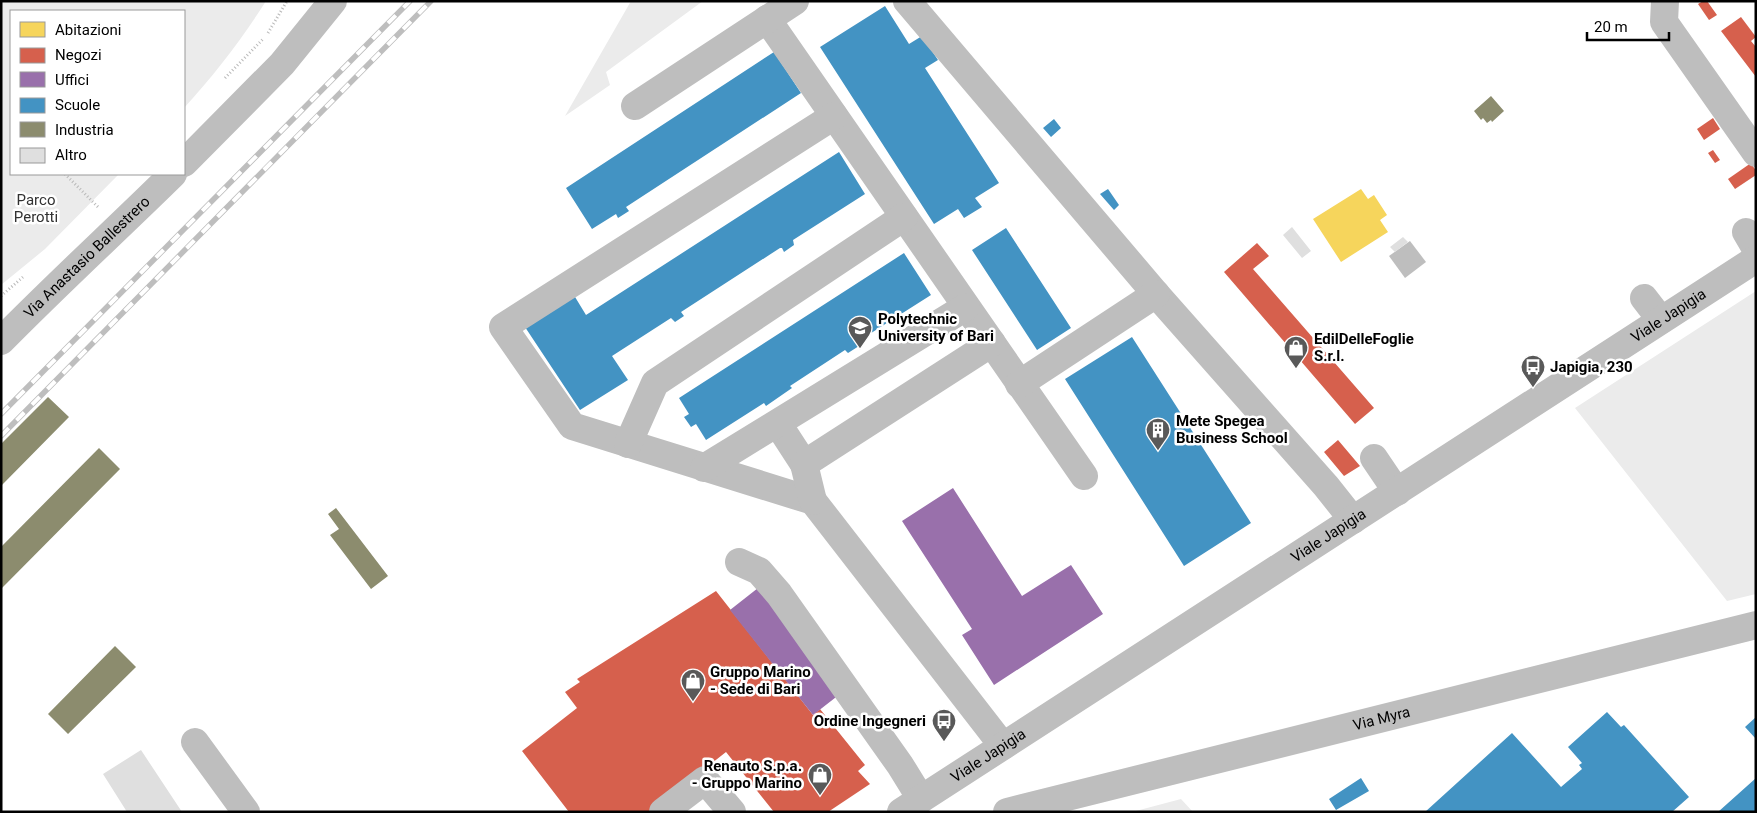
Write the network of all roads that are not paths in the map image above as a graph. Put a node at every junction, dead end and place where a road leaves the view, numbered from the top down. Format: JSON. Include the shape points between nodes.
{"nodes":[{"id":1,"x":333,"y":1,"type":"edge"},
{"id":2,"x":795,"y":1,"type":"edge"},
{"id":3,"x":907,"y":1,"type":"edge"},
{"id":4,"x":1665,"y":1,"type":"edge"},
{"id":5,"x":767,"y":19,"type":"junction"},
{"id":6,"x":635,"y":106,"type":"dead end"},
{"id":7,"x":834,"y":116,"type":"junction"},
{"id":8,"x":1756,"y":153,"type":"edge"},
{"id":9,"x":185,"y":161,"type":"edge"},
{"id":10,"x":172,"y":175,"type":"edge"},
{"id":11,"x":904,"y":217,"type":"junction"},
{"id":12,"x":1756,"y":259,"type":"edge"},
{"id":13,"x":1156,"y":294,"type":"junction"},
{"id":14,"x":1644,"y":298,"type":"dead end"},
{"id":15,"x":966,"y":307,"type":"junction"},
{"id":16,"x":1661,"y":320,"type":"junction"},
{"id":17,"x":1,"y":341,"type":"edge"},
{"id":18,"x":992,"y":343,"type":"junction"},
{"id":19,"x":1019,"y":384,"type":"junction"},
{"id":20,"x":778,"y":424,"type":"junction"},
{"id":21,"x":628,"y":444,"type":"junction"},
{"id":22,"x":1374,"y":458,"type":"dead end"},
{"id":23,"x":804,"y":464,"type":"junction"},
{"id":24,"x":704,"y":468,"type":"junction"},
{"id":25,"x":1084,"y":476,"type":"dead end"},
{"id":26,"x":1397,"y":492,"type":"junction"},
{"id":27,"x":813,"y":501,"type":"junction"},
{"id":28,"x":1354,"y":520,"type":"junction"},
{"id":29,"x":739,"y":562,"type":"dead end"},
{"id":30,"x":1756,"y":625,"type":"edge"},
{"id":31,"x":195,"y":742,"type":"dead end"},
{"id":32,"x":1003,"y":746,"type":"junction"},
{"id":33,"x":911,"y":805,"type":"edge"},
{"id":34,"x":246,"y":812,"type":"edge"},
{"id":35,"x":663,"y":812,"type":"edge"},
{"id":36,"x":732,"y":812,"type":"edge"},
{"id":37,"x":1007,"y":812,"type":"edge"}],
"edges":[{"from":1,"to":9,"type":"street","via":[[282,64]]},
{"from":2,"to":5,"type":"street"},
{"from":3,"to":13,"type":"street"},
{"from":4,"to":8,"type":"street","via":[[1664,22]]},
{"from":5,"to":6,"type":"street"},
{"from":5,"to":7,"type":"street"},
{"from":7,"to":11,"type":"street"},
{"from":7,"to":21,"type":"street","via":[[503,327],[572,426]]},
{"from":10,"to":17,"type":"street","name":"Via Anastasio Ballestrero"},
{"from":11,"to":15,"type":"street"},
{"from":11,"to":21,"type":"street","via":[[655,383]]},
{"from":12,"to":16,"type":"street","name":"Viale Japigia"},
{"from":13,"to":19,"type":"street"},
{"from":13,"to":28,"type":"street"},
{"from":14,"to":16,"type":"street"},
{"from":15,"to":18,"type":"street"},
{"from":15,"to":20,"type":"street"},
{"from":16,"to":26,"type":"street","name":"Viale Japigia"},
{"from":18,"to":19,"type":"street"},
{"from":18,"to":23,"type":"street"},
{"from":19,"to":25,"type":"street"},
{"from":20,"to":23,"type":"street"},
{"from":20,"to":24,"type":"street"},
{"from":21,"to":24,"type":"street"},
{"from":22,"to":26,"type":"street"},
{"from":23,"to":27,"type":"street"},
{"from":24,"to":27,"type":"street"},
{"from":26,"to":28,"type":"street","name":"Viale Japigia"},
{"from":27,"to":32,"type":"street"},
{"from":28,"to":32,"type":"street","name":"Viale Japigia"},
{"from":29,"to":33,"type":"street","via":[[759,571],[779,594],[900,764]]},
{"from":30,"to":37,"type":"street","name":"Via Myra"},
{"from":31,"to":34,"type":"street"},
{"from":32,"to":33,"type":"street","name":"Viale Japigia"},
{"from":35,"to":36,"type":"street","via":[[705,780]]}]}
